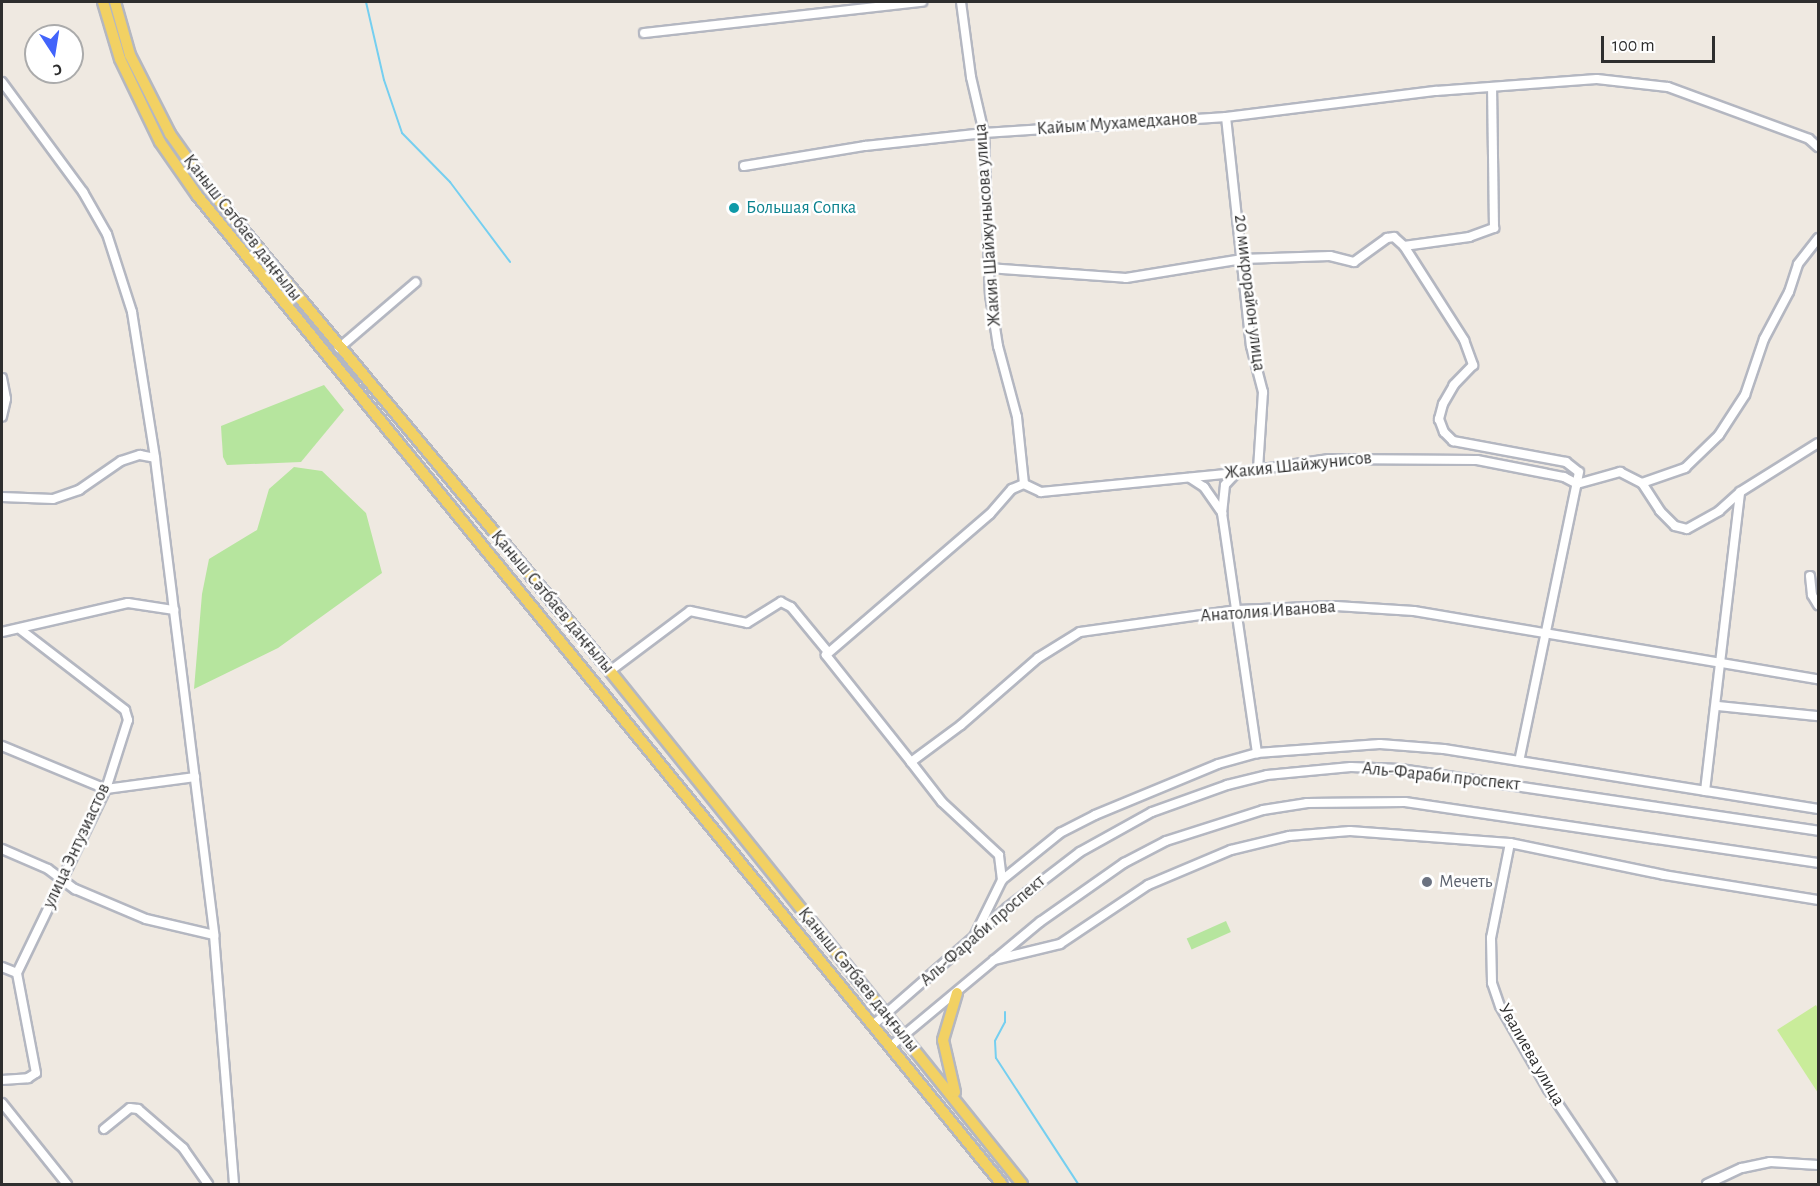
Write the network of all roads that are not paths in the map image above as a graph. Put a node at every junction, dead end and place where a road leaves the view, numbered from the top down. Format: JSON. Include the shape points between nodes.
{"nodes":[{"id":1,"x":103,"y":2,"type":"edge"},
{"id":2,"x":115,"y":2,"type":"edge"},
{"id":3,"x":922,"y":2,"type":"edge"},
{"id":4,"x":961,"y":2,"type":"edge"},
{"id":5,"x":644,"y":33,"type":"dead end"},
{"id":6,"x":2,"y":82,"type":"edge"},
{"id":7,"x":1492,"y":87,"type":"junction"},
{"id":8,"x":1226,"y":117,"type":"junction"},
{"id":9,"x":984,"y":133,"type":"junction"},
{"id":10,"x":1818,"y":147,"type":"edge"},
{"id":11,"x":744,"y":166,"type":"dead end"},
{"id":12,"x":1818,"y":238,"type":"edge"},
{"id":13,"x":1404,"y":246,"type":"junction"},
{"id":14,"x":1242,"y":260,"type":"junction"},
{"id":15,"x":988,"y":268,"type":"junction"},
{"id":16,"x":416,"y":282,"type":"dead end"},
{"id":17,"x":339,"y":348,"type":"junction"},
{"id":18,"x":2,"y":378,"type":"edge"},
{"id":19,"x":2,"y":417,"type":"edge"},
{"id":20,"x":1818,"y":442,"type":"edge"},
{"id":21,"x":155,"y":458,"type":"junction"},
{"id":22,"x":1258,"y":469,"type":"junction"},
{"id":23,"x":1236,"y":473,"type":"junction"},
{"id":24,"x":1190,"y":478,"type":"junction"},
{"id":25,"x":1642,"y":483,"type":"junction"},
{"id":26,"x":1024,"y":484,"type":"junction"},
{"id":27,"x":1577,"y":484,"type":"junction"},
{"id":28,"x":1740,"y":492,"type":"junction"},
{"id":29,"x":2,"y":497,"type":"edge"},
{"id":30,"x":1222,"y":513,"type":"junction"},
{"id":31,"x":1810,"y":576,"type":"dead end"},
{"id":32,"x":1818,"y":605,"type":"edge"},
{"id":33,"x":174,"y":610,"type":"junction"},
{"id":34,"x":1236,"y":610,"type":"junction"},
{"id":35,"x":21,"y":630,"type":"junction"},
{"id":36,"x":2,"y":632,"type":"edge"},
{"id":37,"x":1547,"y":633,"type":"junction"},
{"id":38,"x":827,"y":654,"type":"junction"},
{"id":39,"x":1723,"y":663,"type":"junction"},
{"id":40,"x":610,"y":671,"type":"junction"},
{"id":41,"x":1818,"y":679,"type":"edge"},
{"id":42,"x":1717,"y":706,"type":"junction"},
{"id":43,"x":1818,"y":716,"type":"edge"},
{"id":44,"x":2,"y":746,"type":"edge"},
{"id":45,"x":1257,"y":753,"type":"junction"},
{"id":46,"x":1519,"y":761,"type":"junction"},
{"id":47,"x":911,"y":762,"type":"junction"},
{"id":48,"x":195,"y":777,"type":"junction"},
{"id":49,"x":106,"y":789,"type":"junction"},
{"id":50,"x":1705,"y":791,"type":"junction"},
{"id":51,"x":1818,"y":810,"type":"edge"},
{"id":52,"x":1818,"y":831,"type":"edge"},
{"id":53,"x":1510,"y":843,"type":"junction"},
{"id":54,"x":2,"y":849,"type":"edge"},
{"id":55,"x":1818,"y":862,"type":"edge"},
{"id":56,"x":63,"y":878,"type":"junction"},
{"id":57,"x":1002,"y":880,"type":"junction"},
{"id":58,"x":1818,"y":900,"type":"edge"},
{"id":59,"x":214,"y":935,"type":"junction"},
{"id":60,"x":972,"y":942,"type":"junction"},
{"id":61,"x":993,"y":960,"type":"junction"},
{"id":62,"x":2,"y":967,"type":"edge"},
{"id":63,"x":17,"y":973,"type":"junction"},
{"id":64,"x":957,"y":993,"type":"junction"},
{"id":65,"x":885,"y":1014,"type":"junction"},
{"id":66,"x":873,"y":1024,"type":"junction"},
{"id":67,"x":903,"y":1036,"type":"junction"},
{"id":68,"x":891,"y":1046,"type":"junction"},
{"id":69,"x":2,"y":1080,"type":"edge"},
{"id":70,"x":956,"y":1098,"type":"junction"},
{"id":71,"x":2,"y":1103,"type":"edge"},
{"id":72,"x":104,"y":1129,"type":"dead end"},
{"id":73,"x":1818,"y":1165,"type":"edge"},
{"id":74,"x":67,"y":1185,"type":"edge"},
{"id":75,"x":208,"y":1185,"type":"edge"},
{"id":76,"x":234,"y":1185,"type":"edge"},
{"id":77,"x":1002,"y":1185,"type":"edge"},
{"id":78,"x":1022,"y":1185,"type":"edge"},
{"id":79,"x":1612,"y":1185,"type":"edge"},
{"id":80,"x":1707,"y":1185,"type":"edge"}],
"edges":[{"from":1,"to":66,"type":"main road","name":"Қаныш Сәтбаев даңғылы","via":[[120,59],[160,142],[197,195]]},
{"from":2,"to":17,"type":"main road","name":"Қаныш Сәтбаев даңғылы","via":[[130,55],[170,134],[209,189]]},
{"from":3,"to":5,"type":"street"},
{"from":4,"to":9,"type":"street","name":"Жакия Шайжунысова улица"},
{"from":6,"to":21,"type":"street","via":[[83,192],[107,234],[132,312]]},
{"from":7,"to":8,"type":"street","name":"Кайым Мухамедханов"},
{"from":7,"to":10,"type":"street","name":"Кайым Мухамедханов","via":[[1597,79],[1668,87],[1809,139]]},
{"from":7,"to":13,"type":"street","via":[[1494,228],[1469,237]]},
{"from":8,"to":9,"type":"street","name":"Кайым Мухамедханов"},
{"from":8,"to":14,"type":"street","name":"20 микрорайон улица"},
{"from":9,"to":11,"type":"street","name":"Кайым Мухамедханов","via":[[865,146]]},
{"from":9,"to":15,"type":"street","name":"Жакия Шайжунысова улица"},
{"from":12,"to":25,"type":"street","via":[[1798,264],[1789,292],[1764,339],[1745,395],[1719,435],[1685,468]]},
{"from":13,"to":14,"type":"street","via":[[1394,237],[1387,238],[1354,262],[1330,256]]},
{"from":13,"to":27,"type":"street","via":[[1464,340],[1473,365],[1443,404],[1439,419],[1443,432],[1454,441],[1566,462],[1579,472]]},
{"from":14,"to":15,"type":"street","via":[[1126,278]]},
{"from":14,"to":22,"type":"street","name":"20 микрорайон улица","via":[[1251,346],[1263,392]]},
{"from":15,"to":26,"type":"street","name":"Жакия Шайжунысова улица","via":[[998,346],[1017,417]]},
{"from":16,"to":17,"type":"street"},
{"from":17,"to":40,"type":"main road","name":"Қаныш Сәтбаев даңғылы"},
{"from":18,"to":19,"type":"street","via":[[6,399]]},
{"from":20,"to":28,"type":"street"},
{"from":21,"to":29,"type":"street","via":[[140,455],[121,461],[79,490],[53,499]]},
{"from":21,"to":33,"type":"street"},
{"from":22,"to":23,"type":"street","name":"Жакия Шайжунисов"},
{"from":22,"to":27,"type":"street","name":"Жакия Шайжунисов","via":[[1329,459],[1477,460],[1564,477]]},
{"from":23,"to":24,"type":"street","name":"Жакия Шайжунисов"},
{"from":23,"to":30,"type":"street","via":[[1225,485]]},
{"from":24,"to":26,"type":"street","name":"Жакия Шайжунисов","via":[[1041,492]]},
{"from":24,"to":30,"type":"street","via":[[1204,487]]},
{"from":25,"to":27,"type":"street","via":[[1620,472]]},
{"from":25,"to":28,"type":"street","via":[[1660,511],[1675,526],[1687,529],[1719,511]]},
{"from":26,"to":38,"type":"street","via":[[1012,489],[990,514]]},
{"from":27,"to":37,"type":"street"},
{"from":28,"to":39,"type":"street"},
{"from":30,"to":34,"type":"street"},
{"from":31,"to":32,"type":"street","via":[[1812,595]]},
{"from":33,"to":35,"type":"street","via":[[128,603]]},
{"from":33,"to":48,"type":"street"},
{"from":34,"to":37,"type":"street","name":"Анатолия Иванова","via":[[1336,606],[1414,611]]},
{"from":34,"to":45,"type":"street"},
{"from":34,"to":47,"type":"street","name":"Анатолия Иванова","via":[[1080,632],[1038,658],[962,725]]},
{"from":35,"to":36,"type":"street"},
{"from":35,"to":49,"type":"street","name":"улица Энтузиастов","via":[[125,710],[128,720]]},
{"from":37,"to":39,"type":"street","name":"Анатолия Иванова"},
{"from":37,"to":46,"type":"street"},
{"from":38,"to":40,"type":"street","via":[[792,607],[781,602],[747,623],[690,611]]},
{"from":38,"to":47,"type":"street"},
{"from":39,"to":41,"type":"street","name":"Анатолия Иванова"},
{"from":39,"to":42,"type":"street"},
{"from":40,"to":65,"type":"main road","name":"Қаныш Сәтбаев даңғылы"},
{"from":42,"to":43,"type":"street"},
{"from":42,"to":50,"type":"street"},
{"from":44,"to":49,"type":"street"},
{"from":45,"to":46,"type":"street","via":[[1380,744]]},
{"from":45,"to":57,"type":"street","via":[[1218,764],[1095,815],[1060,833]]},
{"from":46,"to":50,"type":"street"},
{"from":47,"to":57,"type":"street","via":[[942,801],[999,855]]},
{"from":48,"to":49,"type":"street"},
{"from":48,"to":59,"type":"street"},
{"from":49,"to":56,"type":"street","name":"улица Энтузиастов"},
{"from":50,"to":51,"type":"street"},
{"from":52,"to":60,"type":"street","name":"Аль-Фараби проспект","via":[[1400,769],[1310,769],[1227,785],[1152,812],[1043,878]]},
{"from":53,"to":58,"type":"street","via":[[1664,875]]},
{"from":53,"to":61,"type":"street","via":[[1350,831],[1263,842],[1231,850],[1148,885],[1060,944]]},
{"from":53,"to":79,"type":"street","name":"Увалиева улица","via":[[1491,938],[1492,983],[1500,1006],[1548,1089]]},
{"from":54,"to":56,"type":"street"},
{"from":55,"to":61,"type":"street","name":"Аль-Фараби проспект","via":[[1405,802],[1307,803],[1218,822],[1166,841],[1085,888]]},
{"from":56,"to":59,"type":"street","via":[[75,889],[146,919]]},
{"from":56,"to":63,"type":"street","name":"улица Энтузиастов"},
{"from":57,"to":60,"type":"street"},
{"from":59,"to":76,"type":"street"},
{"from":60,"to":65,"type":"street","name":"Аль-Фараби проспект"},
{"from":61,"to":64,"type":"street","name":"Аль-Фараби проспект"},
{"from":62,"to":63,"type":"street"},
{"from":63,"to":69,"type":"street","via":[[37,1065],[36,1072],[28,1078]]},
{"from":64,"to":67,"type":"street","name":"Аль-Фараби проспект"},
{"from":64,"to":70,"type":"main road","via":[[943,1040]]},
{"from":65,"to":66,"type":"street","name":"Аль-Фараби проспект"},
{"from":65,"to":67,"type":"main road","name":"Қаныш Сәтбаев даңғылы"},
{"from":66,"to":68,"type":"main road","name":"Қаныш Сәтбаев даңғылы"},
{"from":67,"to":68,"type":"street","name":"Аль-Фараби проспект"},
{"from":67,"to":70,"type":"main road","name":"Қаныш Сәтбаев даңғылы"},
{"from":68,"to":77,"type":"main road","name":"Қаныш Сәтбаев даңғылы"},
{"from":70,"to":78,"type":"main road","name":"Қаныш Сәтбаев даңғылы"},
{"from":71,"to":74,"type":"street"},
{"from":72,"to":75,"type":"street","via":[[130,1108],[138,1109],[183,1148]]},
{"from":73,"to":80,"type":"street","via":[[1770,1162],[1742,1168]]}]}
